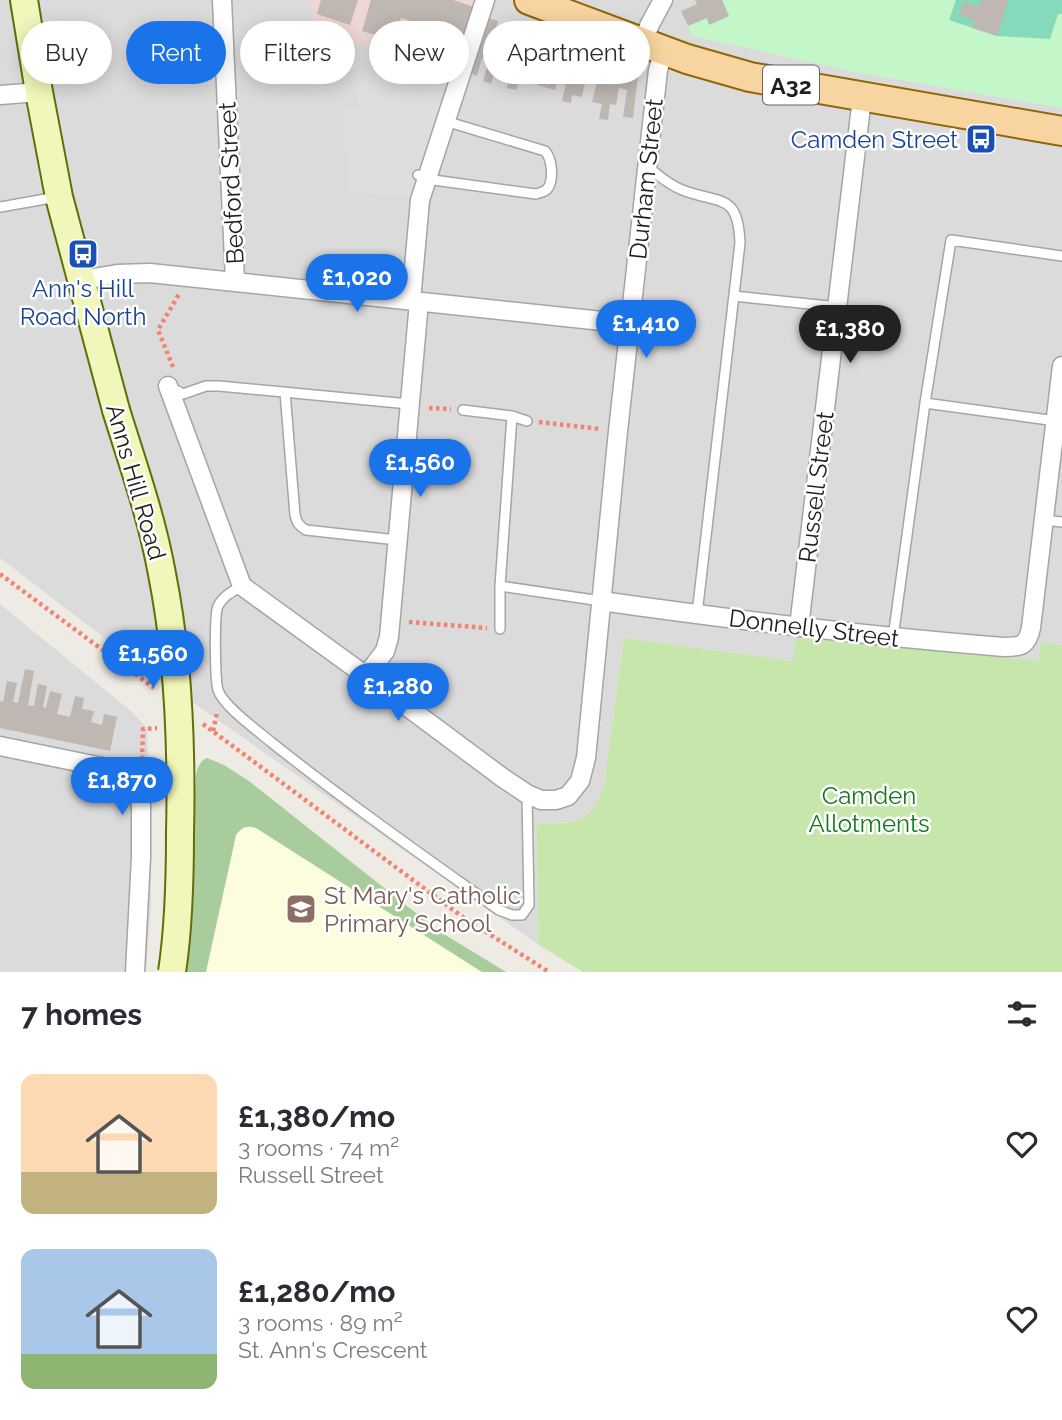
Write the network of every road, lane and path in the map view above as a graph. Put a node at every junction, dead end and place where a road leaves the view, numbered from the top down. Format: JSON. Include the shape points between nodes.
{"nodes":[{"id":1,"x":24,"y":0,"type":"edge"},
{"id":2,"x":222,"y":0,"type":"edge"},
{"id":3,"x":485,"y":0,"type":"edge"},
{"id":4,"x":529,"y":0,"type":"edge"},
{"id":5,"x":663,"y":0,"type":"edge"},
{"id":6,"x":654,"y":46,"type":"junction"},
{"id":7,"x":39,"y":92,"type":"junction"},
{"id":8,"x":0,"y":95,"type":"edge"},
{"id":9,"x":862,"y":98,"type":"junction"},
{"id":10,"x":444,"y":113,"type":"junction"},
{"id":11,"x":1062,"y":131,"type":"edge"},
{"id":12,"x":648,"y":167,"type":"junction"},
{"id":13,"x":422,"y":177,"type":"junction"},
{"id":14,"x":59,"y":197,"type":"junction"},
{"id":15,"x":0,"y":207,"type":"edge"},
{"id":16,"x":1062,"y":256,"type":"edge"},
{"id":17,"x":183,"y":277,"type":"junction"},
{"id":18,"x":82,"y":280,"type":"junction"},
{"id":19,"x":236,"y":281,"type":"junction"},
{"id":20,"x":734,"y":296,"type":"junction"},
{"id":21,"x":415,"y":302,"type":"junction"},
{"id":22,"x":838,"y":307,"type":"junction"},
{"id":23,"x":630,"y":324,"type":"junction"},
{"id":24,"x":1062,"y":366,"type":"edge"},
{"id":25,"x":176,"y":390,"type":"junction"},
{"id":26,"x":285,"y":392,"type":"junction"},
{"id":27,"x":925,"y":403,"type":"junction"},
{"id":28,"x":410,"y":405,"type":"junction"},
{"id":29,"x":463,"y":410,"type":"joint"},
{"id":30,"x":512,"y":416,"type":"junction"},
{"id":31,"x":527,"y":421,"type":"joint"},
{"id":32,"x":1056,"y":421,"type":"junction"},
{"id":33,"x":618,"y":431,"type":"junction"},
{"id":34,"x":1058,"y":444,"type":"edge"},
{"id":35,"x":1053,"y":521,"type":"edge"},
{"id":36,"x":397,"y":540,"type":"junction"},
{"id":37,"x":0,"y":574,"type":"edge"},
{"id":38,"x":242,"y":586,"type":"junction"},
{"id":39,"x":500,"y":586,"type":"junction"},
{"id":40,"x":601,"y":601,"type":"junction"},
{"id":41,"x":696,"y":614,"type":"junction"},
{"id":42,"x":390,"y":620,"type":"junction"},
{"id":43,"x":799,"y":627,"type":"junction"},
{"id":44,"x":500,"y":629,"type":"joint"},
{"id":45,"x":893,"y":638,"type":"junction"},
{"id":46,"x":366,"y":676,"type":"junction"},
{"id":47,"x":157,"y":690,"type":"dead end"},
{"id":48,"x":191,"y":726,"type":"junction"},
{"id":49,"x":0,"y":746,"type":"edge"},
{"id":50,"x":136,"y":778,"type":"junction"},
{"id":51,"x":527,"y":794,"type":"junction"},
{"id":52,"x":135,"y":972,"type":"edge"},
{"id":53,"x":172,"y":972,"type":"edge"},
{"id":54,"x":549,"y":972,"type":"edge"}],
"edges":[{"from":1,"to":7,"type":"street","name":"Anns Hill Road"},
{"from":2,"to":19,"type":"street","name":"Bedford Street"},
{"from":3,"to":10,"type":"street"},
{"from":4,"to":6,"type":"main road","number":"A32"},
{"from":5,"to":6,"type":"street","name":"Durham Street","via":[[649,26]]},
{"from":6,"to":9,"type":"main road","number":"A32","via":[[750,77]]},
{"from":6,"to":12,"type":"street","name":"Durham Street","via":[[658,70]]},
{"from":7,"to":8,"type":"street"},
{"from":7,"to":14,"type":"street","name":"Anns Hill Road"},
{"from":9,"to":11,"type":"main road","number":"A32"},
{"from":9,"to":22,"type":"street","name":"Russell Street"},
{"from":10,"to":13,"type":"street"},
{"from":10,"to":13,"type":"lane","via":[[545,151],[551,160],[550,183],[536,194]]},
{"from":12,"to":20,"type":"lane","via":[[682,190],[728,203],[736,215],[740,243]]},
{"from":12,"to":23,"type":"street","name":"Durham Street"},
{"from":13,"to":21,"type":"street"},
{"from":14,"to":15,"type":"lane"},
{"from":14,"to":18,"type":"street","name":"Anns Hill Road"},
{"from":16,"to":27,"type":"lane","via":[[951,240]]},
{"from":17,"to":18,"type":"street","via":[[150,273]]},
{"from":17,"to":19,"type":"street"},
{"from":17,"to":25,"type":"path","via":[[179,294],[158,330]]},
{"from":18,"to":48,"type":"street","name":"Anns Hill Road","bridge":true,"via":[[149,515]]},
{"from":19,"to":21,"type":"street"},
{"from":20,"to":22,"type":"lane"},
{"from":20,"to":41,"type":"lane"},
{"from":21,"to":23,"type":"street"},
{"from":21,"to":28,"type":"street"},
{"from":22,"to":43,"type":"street","name":"Russell Street"},
{"from":23,"to":33,"type":"street","name":"Durham Street"},
{"from":24,"to":32,"type":"street"},
{"from":25,"to":26,"type":"lane","via":[[219,386]]},
{"from":25,"to":38,"type":"street"},
{"from":26,"to":28,"type":"lane"},
{"from":26,"to":36,"type":"lane","via":[[297,522],[306,530]]},
{"from":27,"to":32,"type":"lane"},
{"from":27,"to":45,"type":"lane"},
{"from":28,"to":29,"type":"path"},
{"from":28,"to":36,"type":"street"},
{"from":29,"to":30,"type":"lane"},
{"from":30,"to":31,"type":"lane"},
{"from":30,"to":39,"type":"lane"},
{"from":31,"to":33,"type":"path"},
{"from":32,"to":34,"type":"street"},
{"from":33,"to":40,"type":"street","name":"Durham Street"},
{"from":34,"to":35,"type":"street"},
{"from":35,"to":45,"type":"street","name":"Donnelly Street","via":[[1026,642],[1004,647]]},
{"from":36,"to":42,"type":"street"},
{"from":37,"to":47,"type":"path"},
{"from":38,"to":46,"type":"street"},
{"from":38,"to":51,"type":"lane","via":[[223,598],[215,624],[218,691],[234,712],[403,841],[499,911],[512,915],[522,915],[528,905]]},
{"from":39,"to":40,"type":"lane"},
{"from":39,"to":44,"type":"lane"},
{"from":40,"to":41,"type":"street","name":"Donnelly Street"},
{"from":40,"to":51,"type":"street","name":"Durham Street","via":[[580,781],[568,796],[556,800]]},
{"from":41,"to":43,"type":"street","name":"Donnelly Street"},
{"from":42,"to":44,"type":"path"},
{"from":42,"to":46,"type":"street","via":[[384,651]]},
{"from":43,"to":45,"type":"street","name":"Donnelly Street"},
{"from":46,"to":51,"type":"street"},
{"from":48,"to":50,"type":"path","via":[[143,729],[142,766]]},
{"from":48,"to":53,"type":"street","name":"Anns Hill Road","bridge":true,"via":[[181,791]]},
{"from":48,"to":54,"type":"path","via":[[464,918]]},
{"from":49,"to":50,"type":"street","via":[[127,772]]},
{"from":50,"to":52,"type":"street","via":[[141,858]]}]}
